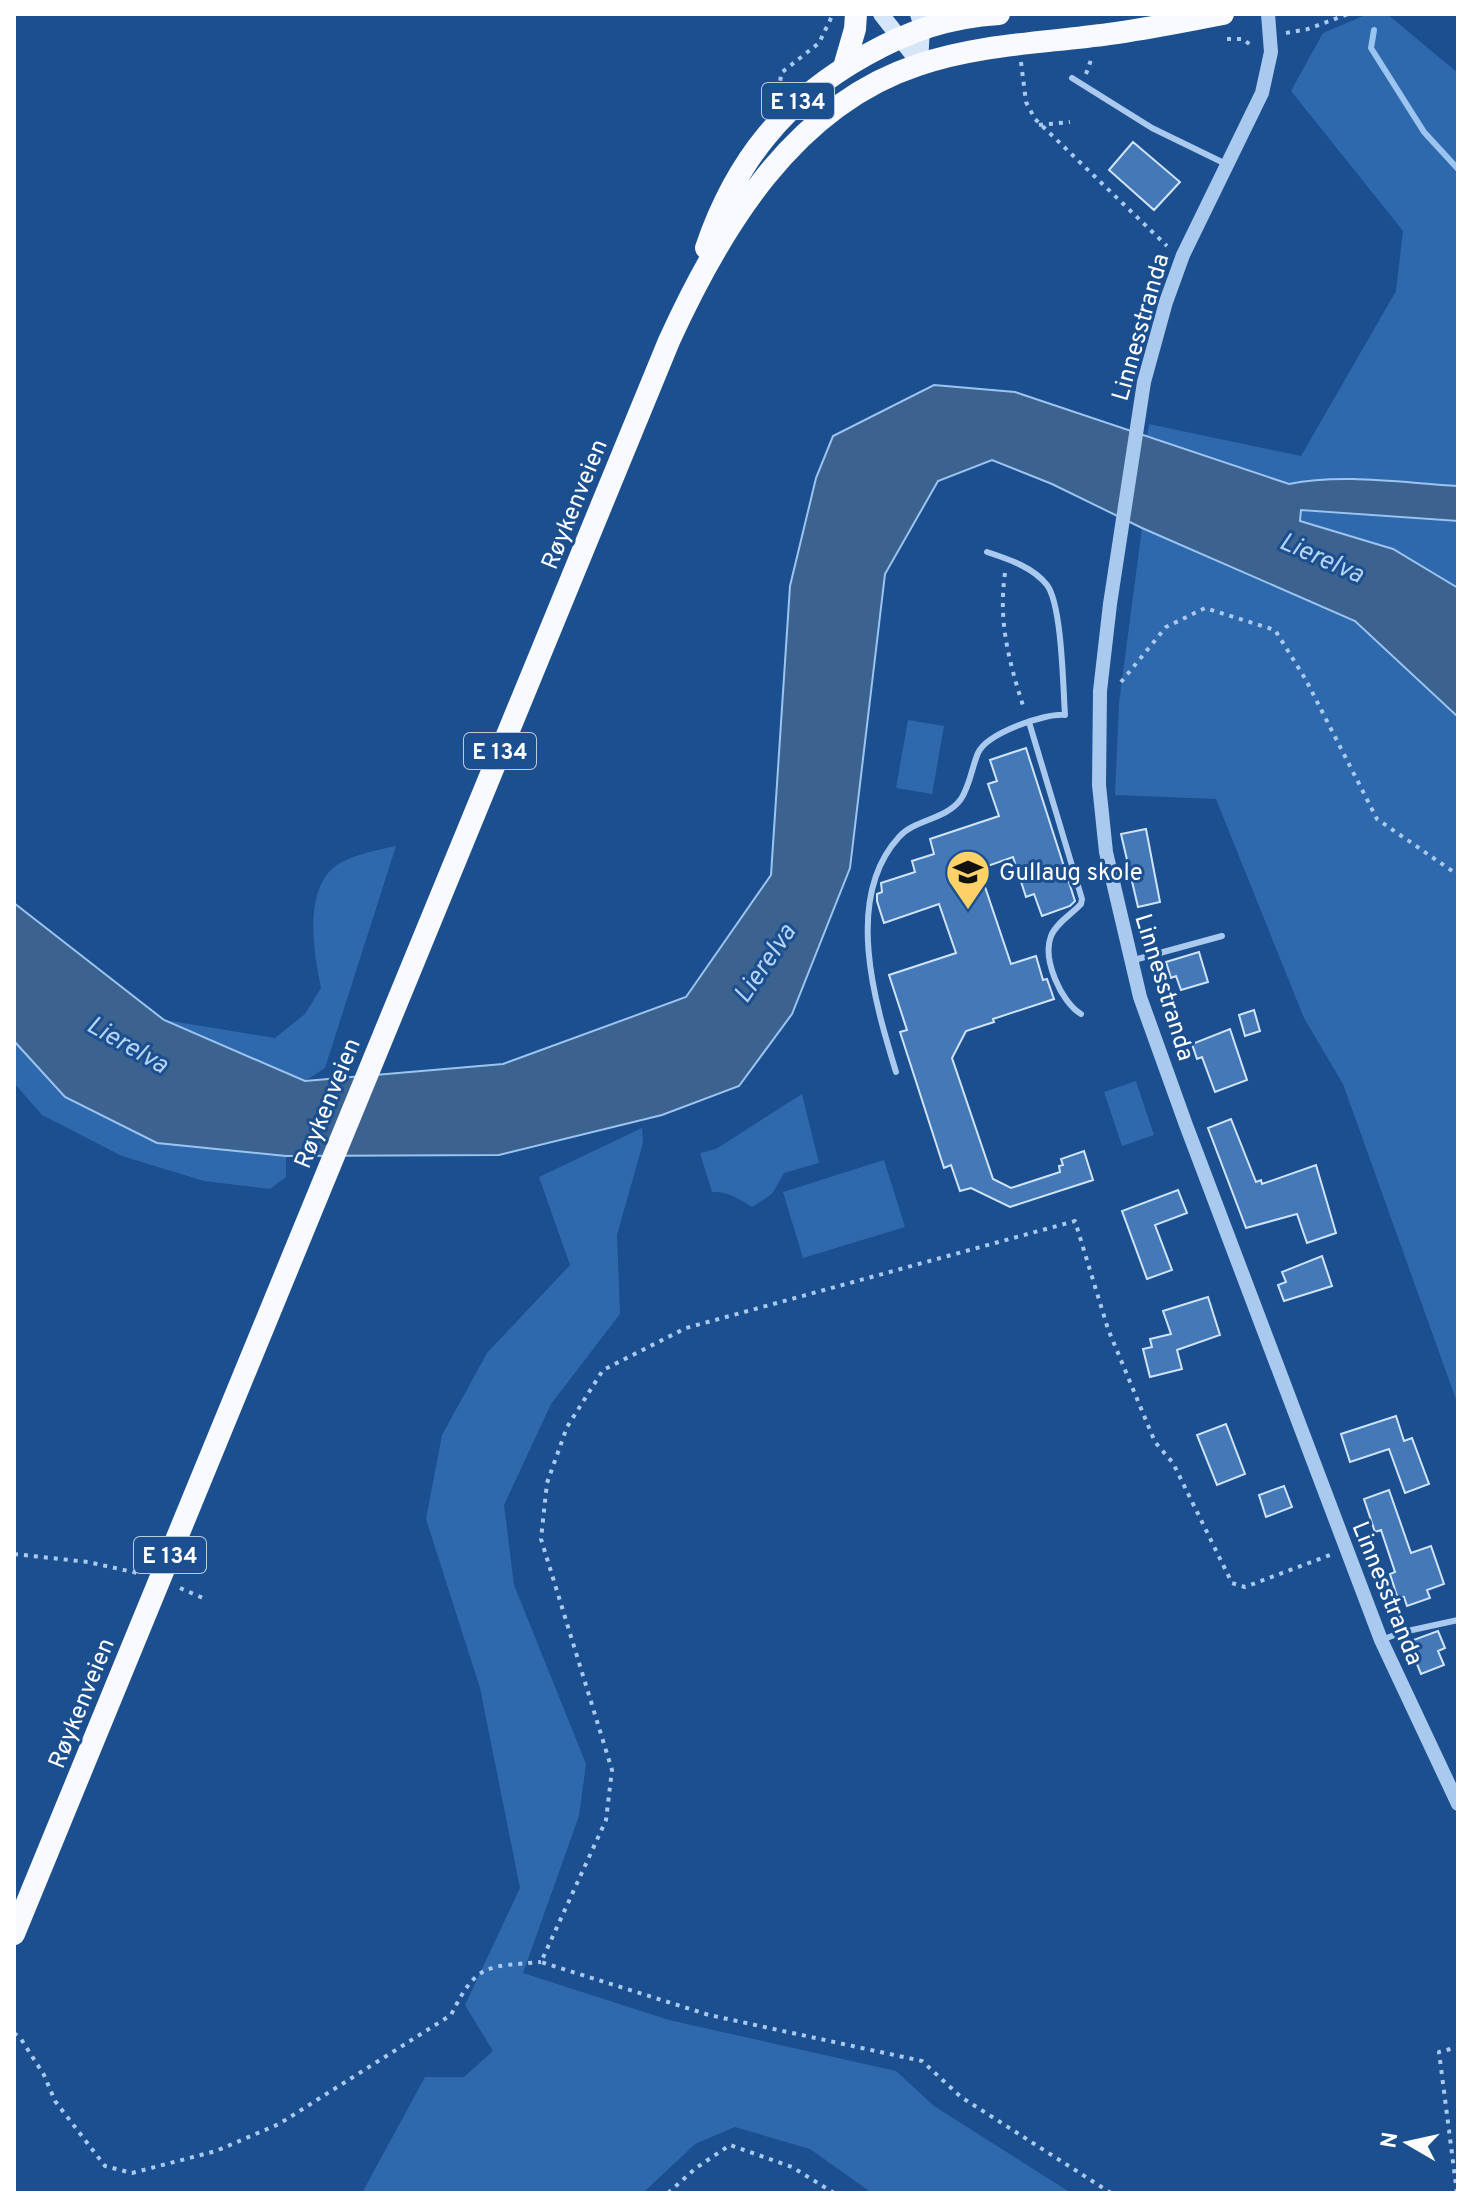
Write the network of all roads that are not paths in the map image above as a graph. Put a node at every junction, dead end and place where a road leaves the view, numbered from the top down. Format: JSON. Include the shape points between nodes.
{"nodes":[{"id":1,"x":856,"y":14,"type":"edge"},
{"id":2,"x":881,"y":14,"type":"edge"},
{"id":3,"x":999,"y":14,"type":"edge"},
{"id":4,"x":1164,"y":14,"type":"edge"},
{"id":5,"x":1268,"y":14,"type":"edge"},
{"id":6,"x":1216,"y":15,"type":"edge"},
{"id":7,"x":920,"y":21,"type":"edge"},
{"id":8,"x":898,"y":37,"type":"junction"},
{"id":9,"x":920,"y":64,"type":"junction"},
{"id":10,"x":844,"y":67,"type":"junction"},
{"id":11,"x":1072,"y":78,"type":"dead end"},
{"id":12,"x":1226,"y":164,"type":"junction"},
{"id":13,"x":691,"y":293,"type":"junction"},
{"id":14,"x":987,"y":552,"type":"dead end"},
{"id":15,"x":1029,"y":722,"type":"junction"},
{"id":16,"x":1222,"y":936,"type":"dead end"},
{"id":17,"x":1131,"y":962,"type":"junction"},
{"id":18,"x":1081,"y":1014,"type":"dead end"},
{"id":19,"x":896,"y":1072,"type":"dead end"},
{"id":20,"x":1458,"y":1620,"type":"edge"},
{"id":21,"x":1381,"y":1640,"type":"junction"},
{"id":22,"x":1457,"y":1801,"type":"edge"},
{"id":23,"x":14,"y":1934,"type":"edge"}],
"edges":[{"from":1,"to":10,"type":"highway","number":"E 134"},
{"from":2,"to":8,"type":"main road"},
{"from":3,"to":7,"type":"highway","name":"Røykenveien","number":"E 134"},
{"from":4,"to":6,"type":"highway","name":"Røykenveien","number":"E 134"},
{"from":5,"to":12,"type":"street","name":"Linnesstranda","via":[[1269,69]]},
{"from":6,"to":9,"type":"highway","name":"Røykenveien","number":"E 134","via":[[983,49]]},
{"from":7,"to":8,"type":"highway","name":"Røykenveien","number":"E 134"},
{"from":7,"to":9,"type":"main road"},
{"from":8,"to":9,"type":"main road"},
{"from":8,"to":10,"type":"highway","name":"Røykenveien","number":"E 134"},
{"from":9,"to":13,"type":"highway","name":"Røykenveien","number":"E 134","via":[[846,103],[781,158],[733,220]]},
{"from":10,"to":13,"type":"highway","name":"Røykenveien","number":"E 134","via":[[777,121],[750,155],[717,215]]},
{"from":11,"to":12,"type":"lane","via":[[1152,128]]},
{"from":12,"to":17,"type":"street","name":"Linnesstranda","via":[[1183,255],[1144,382],[1100,691],[1099,785],[1106,852]]},
{"from":13,"to":23,"type":"highway","name":"Røykenveien","number":"E 134"},
{"from":14,"to":15,"type":"lane","via":[[1040,578],[1055,604],[1065,715]]},
{"from":15,"to":18,"type":"lane","via":[[1082,899],[1055,929],[1048,947],[1051,967],[1070,1005]]},
{"from":15,"to":19,"type":"lane","via":[[995,736],[979,750],[961,799],[950,810],[903,832],[879,868],[872,888],[870,965]]},
{"from":16,"to":17,"type":"lane"},
{"from":17,"to":21,"type":"street","name":"Linnesstranda","via":[[1186,1125]]},
{"from":20,"to":21,"type":"lane"},
{"from":21,"to":22,"type":"street","name":"Linnesstranda"}]}
